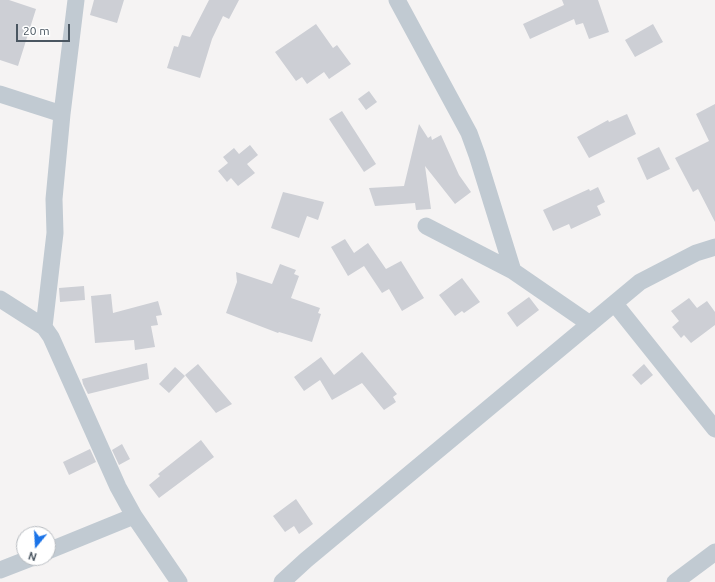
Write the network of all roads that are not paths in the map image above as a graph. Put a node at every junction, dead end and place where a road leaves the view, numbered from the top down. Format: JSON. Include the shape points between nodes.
{"nodes":[{"id":1,"x":76,"y":0,"type":"edge"},
{"id":2,"x":397,"y":0,"type":"edge"},
{"id":3,"x":0,"y":94,"type":"edge"},
{"id":4,"x":62,"y":114,"type":"junction"},
{"id":5,"x":426,"y":226,"type":"dead end"},
{"id":6,"x":715,"y":246,"type":"edge"},
{"id":7,"x":513,"y":271,"type":"junction"},
{"id":8,"x":0,"y":299,"type":"edge"},
{"id":9,"x":615,"y":304,"type":"junction"},
{"id":10,"x":590,"y":324,"type":"junction"},
{"id":11,"x":44,"y":327,"type":"junction"},
{"id":12,"x":715,"y":429,"type":"edge"},
{"id":13,"x":134,"y":516,"type":"junction"},
{"id":14,"x":56,"y":548,"type":"edge"},
{"id":15,"x":715,"y":552,"type":"edge"},
{"id":16,"x":16,"y":564,"type":"edge"},
{"id":17,"x":0,"y":570,"type":"edge"},
{"id":18,"x":179,"y":582,"type":"edge"},
{"id":19,"x":282,"y":582,"type":"edge"},
{"id":20,"x":675,"y":582,"type":"edge"}],
"edges":[{"from":1,"to":4,"type":"street"},
{"from":2,"to":7,"type":"street","via":[[469,134]]},
{"from":3,"to":4,"type":"street"},
{"from":4,"to":11,"type":"street","via":[[54,199],[55,233]]},
{"from":5,"to":7,"type":"street"},
{"from":6,"to":9,"type":"street","via":[[640,282]]},
{"from":7,"to":10,"type":"street"},
{"from":8,"to":11,"type":"street"},
{"from":9,"to":10,"type":"street"},
{"from":9,"to":12,"type":"street"},
{"from":10,"to":19,"type":"street"},
{"from":11,"to":13,"type":"street"},
{"from":13,"to":14,"type":"street"},
{"from":13,"to":18,"type":"street"},
{"from":15,"to":20,"type":"street"},
{"from":16,"to":17,"type":"street"}]}
